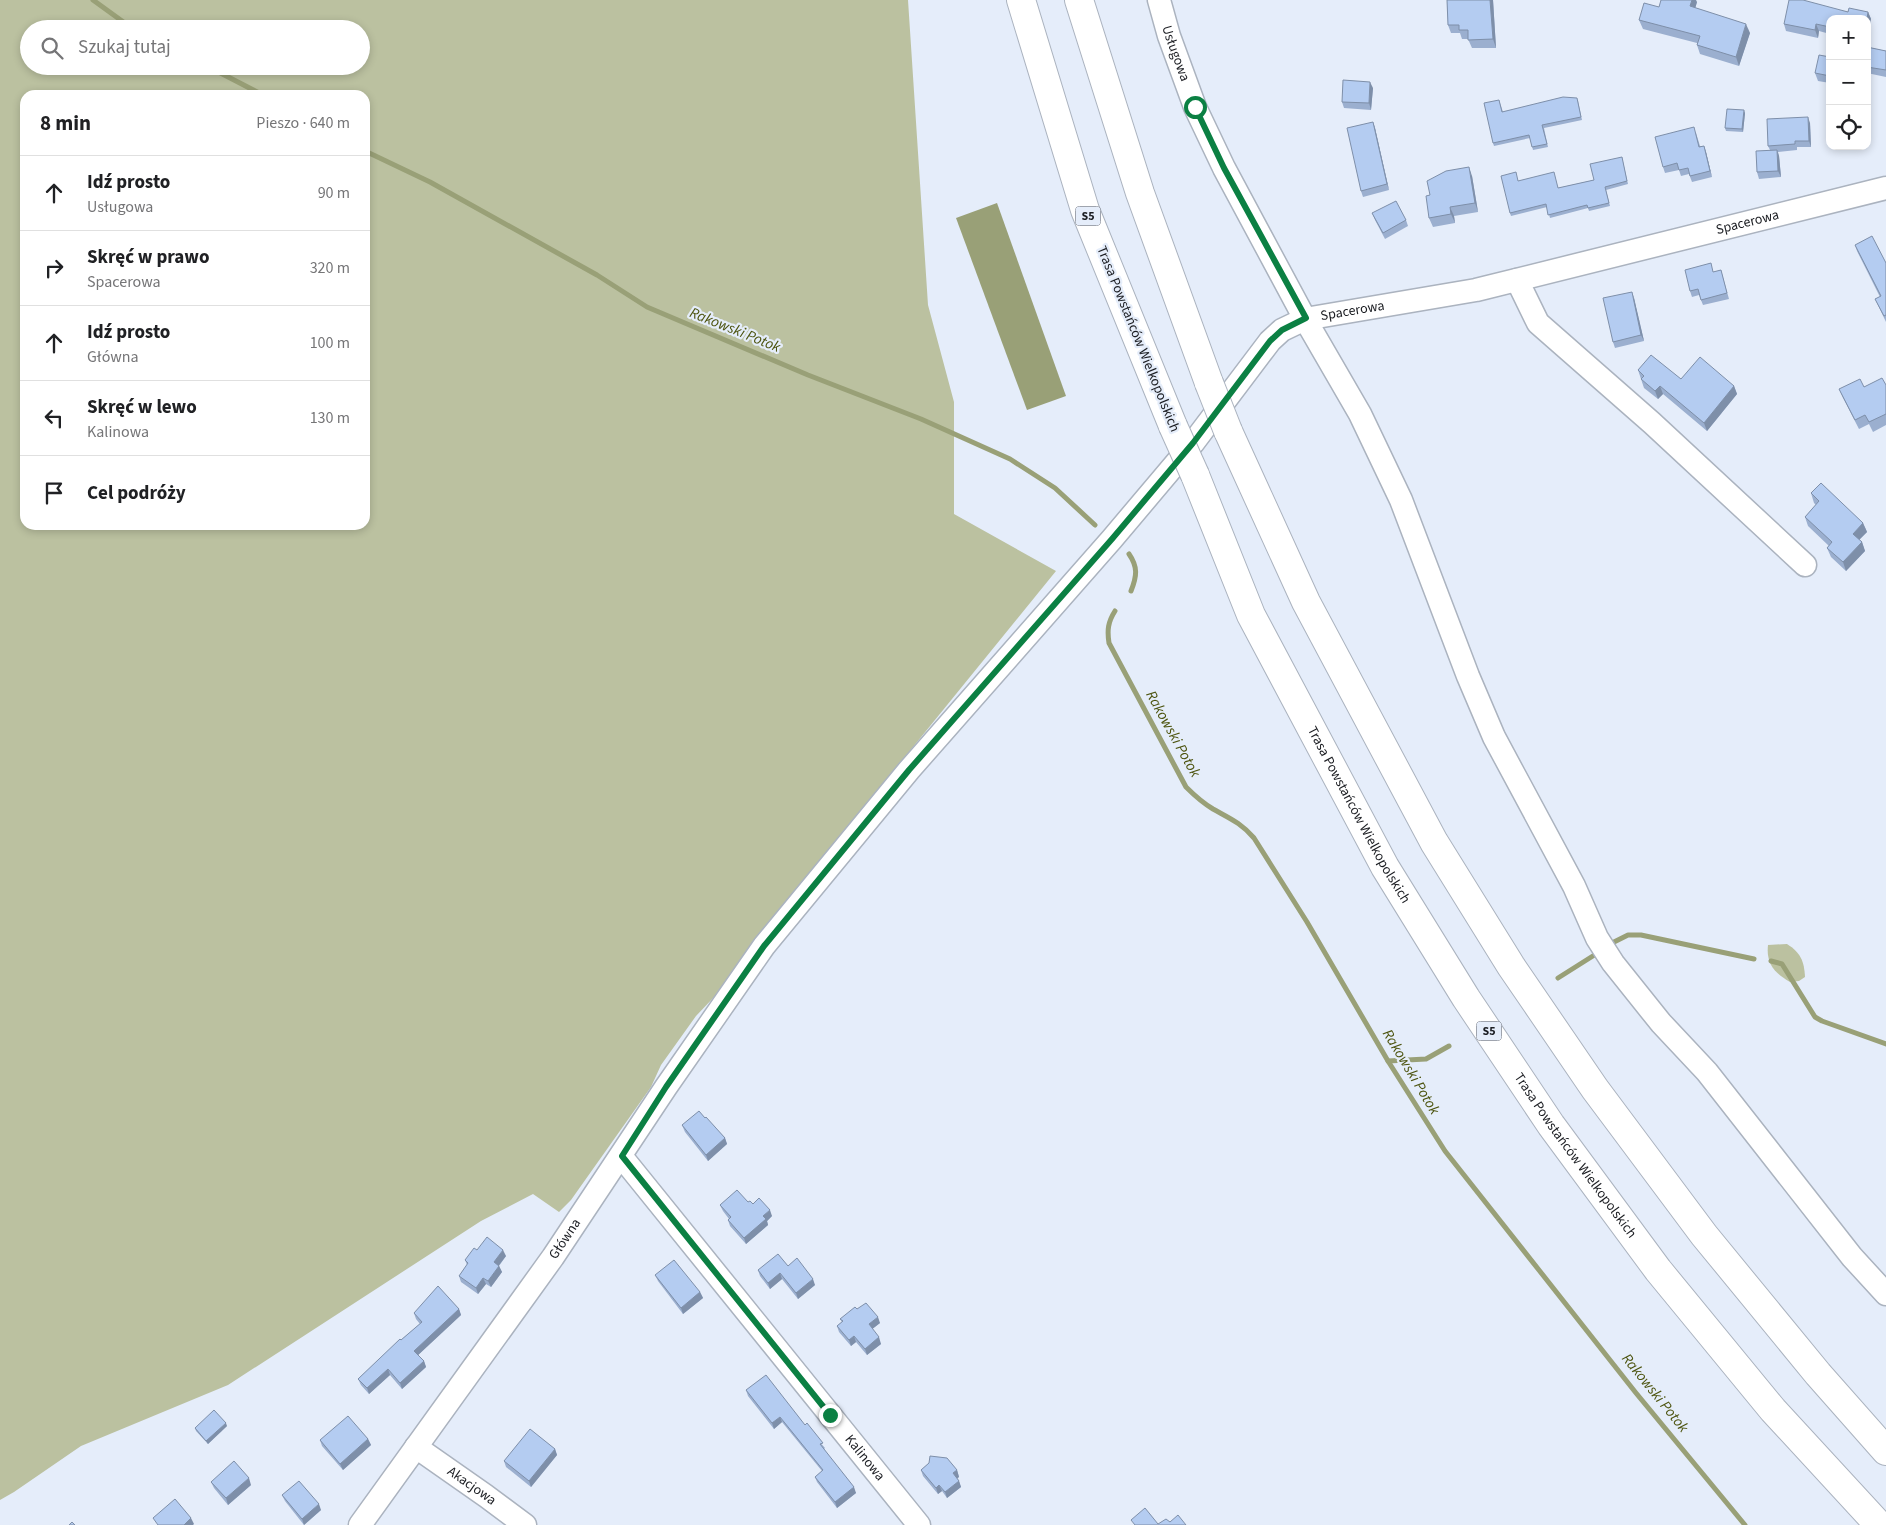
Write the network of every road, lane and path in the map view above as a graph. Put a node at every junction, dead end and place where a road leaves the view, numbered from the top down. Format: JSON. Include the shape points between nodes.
{"nodes":[{"id":1,"x":1021,"y":0,"type":"edge"},
{"id":2,"x":1079,"y":0,"type":"edge"},
{"id":3,"x":1159,"y":0,"type":"edge"},
{"id":4,"x":1886,"y":188,"type":"edge"},
{"id":5,"x":1517,"y":280,"type":"junction"},
{"id":6,"x":1306,"y":318,"type":"junction"},
{"id":7,"x":1805,"y":564,"type":"dead end"},
{"id":8,"x":764,"y":946,"type":"joint"},
{"id":9,"x":622,"y":1156,"type":"junction"},
{"id":10,"x":1886,"y":1294,"type":"edge"},
{"id":11,"x":416,"y":1447,"type":"junction"},
{"id":12,"x":1886,"y":1451,"type":"edge"},
{"id":13,"x":360,"y":1525,"type":"edge"},
{"id":14,"x":525,"y":1525,"type":"edge"},
{"id":15,"x":919,"y":1525,"type":"edge"},
{"id":16,"x":1879,"y":1525,"type":"edge"}],
"edges":[{"from":1,"to":16,"type":"highway","name":"Trasa Powstańców Wielkopolskich","number":"S5","bridge":true,"via":[[1085,210],[1251,615],[1385,867],[1466,998],[1551,1125],[1658,1270],[1773,1410]]},
{"from":2,"to":12,"type":"highway","bridge":true,"via":[[1140,193],[1228,430],[1310,610],[1434,842],[1511,966],[1595,1089],[1704,1235]]},
{"from":3,"to":6,"type":"street","name":"Usługowa","via":[[1195,107],[1224,168]]},
{"from":4,"to":5,"type":"street","name":"Spacerowa"},
{"from":5,"to":6,"type":"street","name":"Spacerowa","via":[[1476,290]]},
{"from":5,"to":7,"type":"street","via":[[1538,323]]},
{"from":6,"to":8,"type":"street","name":"Spacerowa","via":[[1282,330],[1270,341],[1188,450],[909,770]]},
{"from":6,"to":10,"type":"street","name":"Usługowa","via":[[1360,414],[1401,500],[1494,737],[1574,886],[1597,938],[1660,1023],[1707,1072],[1852,1258]]},
{"from":8,"to":9,"type":"street","name":"Główna"},
{"from":9,"to":11,"type":"street","name":"Główna"},
{"from":9,"to":15,"type":"street","name":"Kalinowa"},
{"from":11,"to":13,"type":"street","name":"Główna"},
{"from":11,"to":14,"type":"street","name":"Akacjowa"}]}
